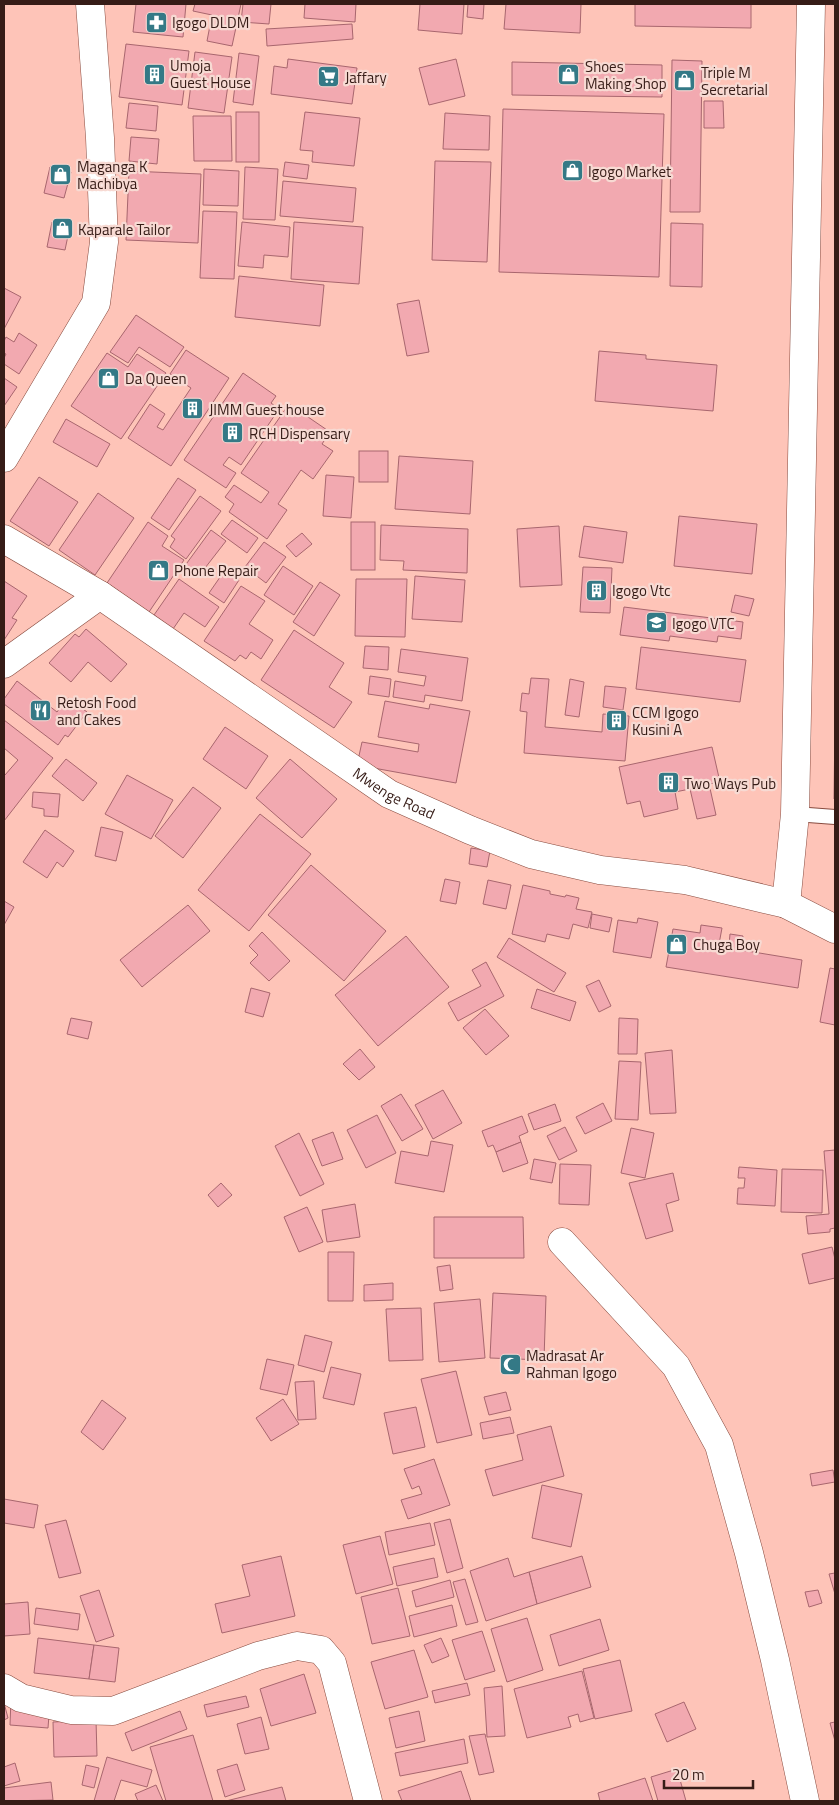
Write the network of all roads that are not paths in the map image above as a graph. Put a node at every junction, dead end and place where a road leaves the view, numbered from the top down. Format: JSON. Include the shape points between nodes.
{"nodes":[{"id":1,"x":90,"y":4,"type":"edge"},
{"id":2,"x":811,"y":4,"type":"edge"},
{"id":3,"x":4,"y":458,"type":"edge"},
{"id":4,"x":4,"y":539,"type":"edge"},
{"id":5,"x":100,"y":595,"type":"junction"},
{"id":6,"x":4,"y":664,"type":"edge"},
{"id":7,"x":795,"y":814,"type":"junction"},
{"id":8,"x":835,"y":817,"type":"edge"},
{"id":9,"x":786,"y":904,"type":"junction"},
{"id":10,"x":835,"y":929,"type":"edge"},
{"id":11,"x":562,"y":1242,"type":"dead end"},
{"id":12,"x":4,"y":1688,"type":"edge"},
{"id":13,"x":368,"y":1801,"type":"edge"},
{"id":14,"x":805,"y":1801,"type":"edge"}],
"edges":[{"from":1,"to":3,"type":"street","via":[[104,242],[96,303]]},
{"from":2,"to":7,"type":"street"},
{"from":4,"to":5,"type":"street","name":"Mwenge Road"},
{"from":5,"to":6,"type":"street"},
{"from":5,"to":9,"type":"street","name":"Mwenge Road","via":[[389,794],[531,854],[600,870],[685,880]]},
{"from":7,"to":8,"type":"lane"},
{"from":7,"to":9,"type":"street"},
{"from":9,"to":10,"type":"street","name":"Mwenge Road"},
{"from":11,"to":14,"type":"street","via":[[676,1366],[719,1445],[750,1553]]},
{"from":12,"to":13,"type":"street","via":[[21,1698],[71,1710],[112,1710],[258,1656],[297,1646],[321,1650],[332,1664]]}]}
